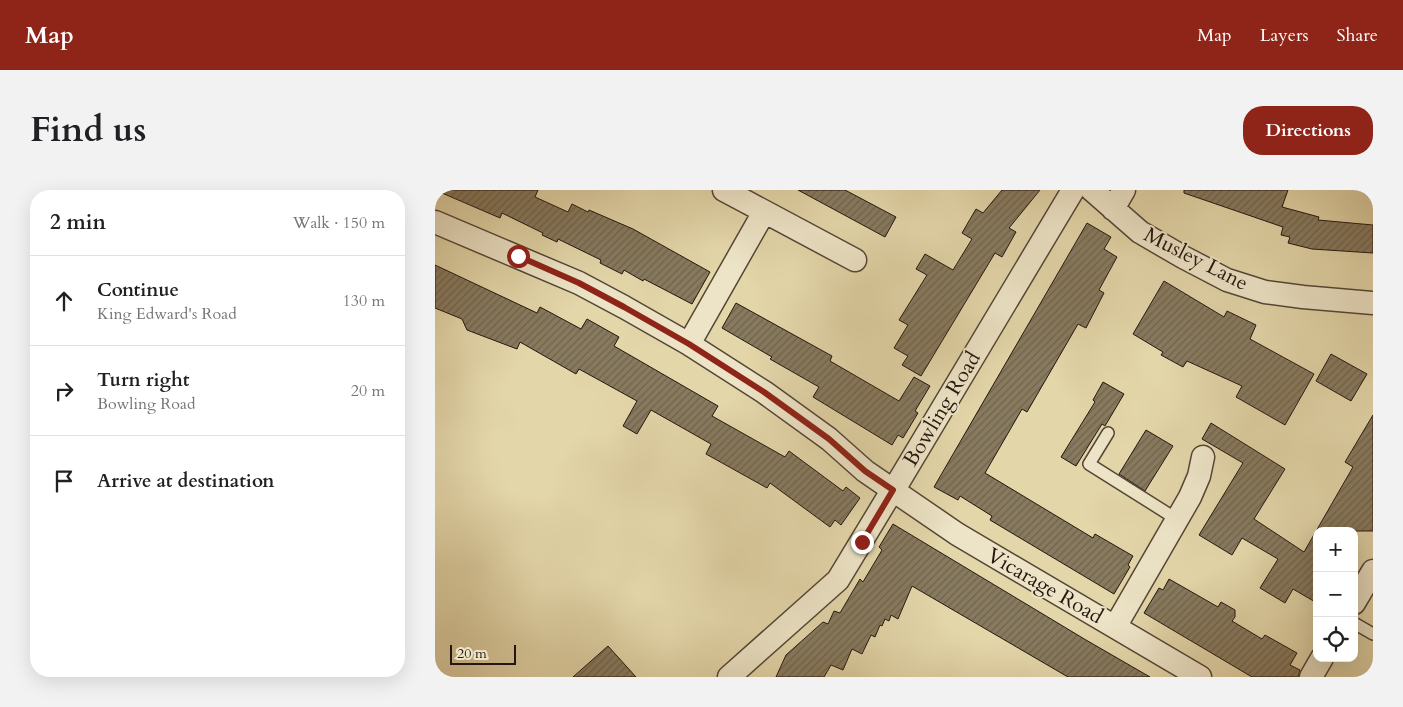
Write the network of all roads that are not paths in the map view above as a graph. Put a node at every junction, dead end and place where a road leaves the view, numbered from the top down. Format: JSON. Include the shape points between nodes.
{"nodes":[{"id":1,"x":723,"y":190,"type":"edge"},
{"id":2,"x":1073,"y":190,"type":"edge"},
{"id":3,"x":1092,"y":190,"type":"edge"},
{"id":4,"x":1119,"y":199,"type":"edge"},
{"id":5,"x":764,"y":212,"type":"junction"},
{"id":6,"x":435,"y":222,"type":"edge"},
{"id":7,"x":855,"y":260,"type":"dead end"},
{"id":8,"x":1373,"y":303,"type":"edge"},
{"id":9,"x":689,"y":344,"type":"junction"},
{"id":10,"x":1108,"y":433,"type":"dead end"},
{"id":11,"x":1203,"y":457,"type":"dead end"},
{"id":12,"x":893,"y":490,"type":"junction"},
{"id":13,"x":1178,"y":520,"type":"junction"},
{"id":14,"x":1373,"y":571,"type":"edge"},
{"id":15,"x":1358,"y":596,"type":"edge"},
{"id":16,"x":1358,"y":625,"type":"edge"},
{"id":17,"x":1115,"y":627,"type":"junction"},
{"id":18,"x":1373,"y":634,"type":"edge"},
{"id":19,"x":1320,"y":662,"type":"edge"},
{"id":20,"x":729,"y":677,"type":"edge"},
{"id":21,"x":1200,"y":677,"type":"edge"},
{"id":22,"x":1311,"y":677,"type":"edge"}],
"edges":[{"from":1,"to":5,"type":"street"},
{"from":2,"to":12,"type":"street","name":"Bowling Road"},
{"from":3,"to":4,"type":"street","name":"Musley Lane"},
{"from":4,"to":8,"type":"street","name":"Musley Lane","via":[[1140,232],[1227,280],[1265,292]]},
{"from":5,"to":7,"type":"street"},
{"from":5,"to":9,"type":"street"},
{"from":6,"to":9,"type":"street","name":"Vicarage Road","via":[[579,283]]},
{"from":9,"to":12,"type":"street","name":"Vicarage Road","via":[[764,392]]},
{"from":10,"to":13,"type":"lane","via":[[1089,464]]},
{"from":11,"to":13,"type":"street","via":[[1199,476]]},
{"from":12,"to":17,"type":"street","name":"Vicarage Road","via":[[957,534]]},
{"from":12,"to":20,"type":"street","name":"Bowling Road","via":[[838,580]]},
{"from":13,"to":17,"type":"street"},
{"from":14,"to":15,"type":"street"},
{"from":16,"to":18,"type":"lane"},
{"from":17,"to":21,"type":"street","name":"Vicarage Road"},
{"from":19,"to":22,"type":"street"}]}
